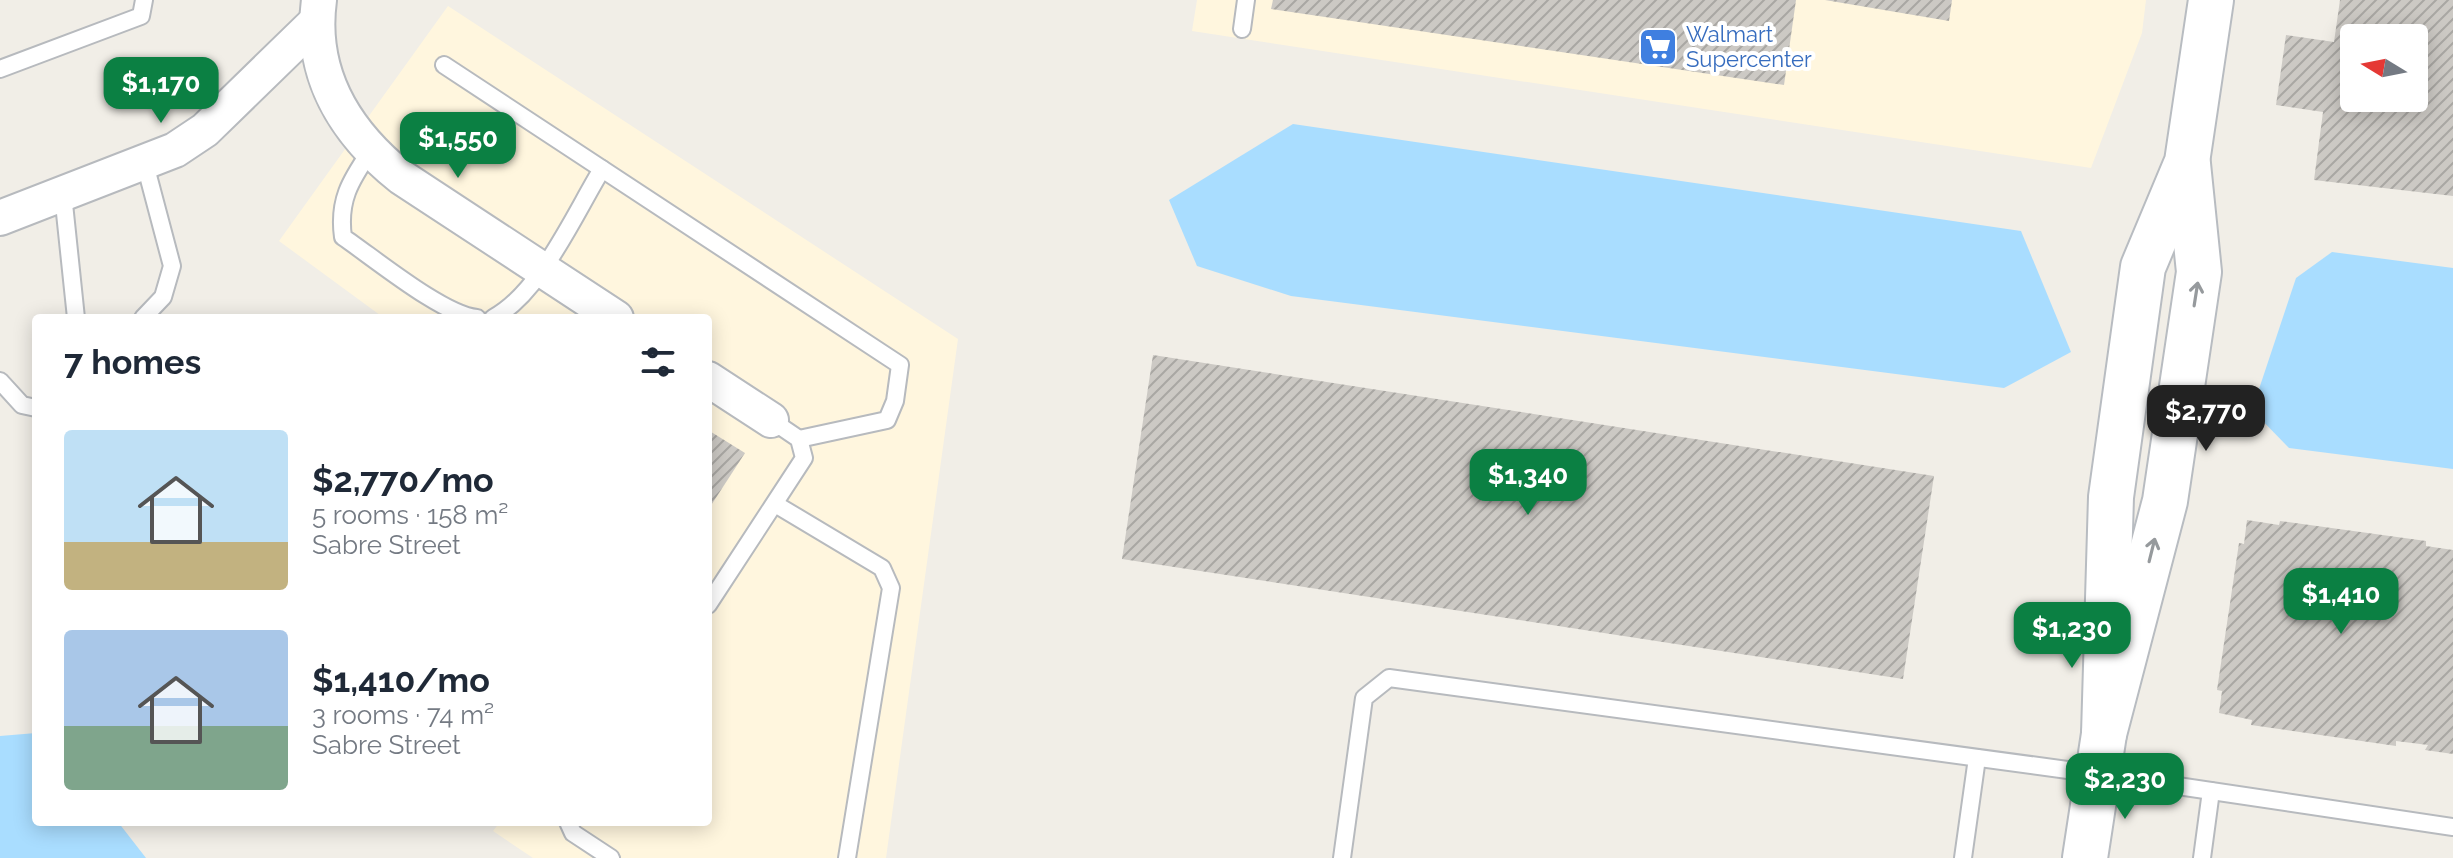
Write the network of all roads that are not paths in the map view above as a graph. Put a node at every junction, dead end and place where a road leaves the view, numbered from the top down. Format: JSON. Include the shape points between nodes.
{"nodes":[{"id":1,"x":144,"y":0,"type":"edge"},
{"id":2,"x":1246,"y":0,"type":"edge"},
{"id":3,"x":2211,"y":0,"type":"edge"},
{"id":4,"x":318,"y":11,"type":"edge"},
{"id":5,"x":1242,"y":29,"type":"dead end"},
{"id":6,"x":444,"y":65,"type":"dead end"},
{"id":7,"x":0,"y":69,"type":"edge"},
{"id":8,"x":370,"y":152,"type":"junction"},
{"id":9,"x":145,"y":164,"type":"junction"},
{"id":10,"x":602,"y":169,"type":"junction"},
{"id":11,"x":63,"y":194,"type":"junction"},
{"id":12,"x":0,"y":218,"type":"edge"},
{"id":13,"x":541,"y":269,"type":"junction"},
{"id":14,"x":76,"y":314,"type":"edge"},
{"id":15,"x":147,"y":314,"type":"edge"},
{"id":16,"x":462,"y":314,"type":"edge"},
{"id":17,"x":501,"y":314,"type":"edge"},
{"id":18,"x":610,"y":314,"type":"edge"},
{"id":19,"x":0,"y":381,"type":"edge"},
{"id":20,"x":712,"y":382,"type":"edge"},
{"id":21,"x":32,"y":407,"type":"edge"},
{"id":22,"x":771,"y":420,"type":"joint"},
{"id":23,"x":799,"y":439,"type":"junction"},
{"id":24,"x":775,"y":504,"type":"junction"},
{"id":25,"x":712,"y":599,"type":"edge"},
{"id":26,"x":2101,"y":754,"type":"junction"},
{"id":27,"x":1977,"y":758,"type":"junction"},
{"id":28,"x":2211,"y":791,"type":"junction"},
{"id":29,"x":570,"y":826,"type":"edge"},
{"id":30,"x":2453,"y":827,"type":"edge"},
{"id":31,"x":611,"y":858,"type":"edge"},
{"id":32,"x":847,"y":858,"type":"edge"},
{"id":33,"x":1342,"y":858,"type":"edge"},
{"id":34,"x":1963,"y":858,"type":"edge"},
{"id":35,"x":2085,"y":858,"type":"edge"},
{"id":36,"x":2202,"y":858,"type":"edge"}],
"edges":[{"from":1,"to":7,"type":"lane","via":[[141,16]]},
{"from":2,"to":5,"type":"lane"},
{"from":3,"to":26,"type":"street","via":[[2187,162],[2143,267],[2111,497]]},
{"from":4,"to":8,"type":"street","via":[[319,54],[330,93]]},
{"from":4,"to":9,"type":"street","via":[[205,130]]},
{"from":6,"to":10,"type":"lane"},
{"from":8,"to":13,"type":"street"},
{"from":8,"to":16,"type":"lane","via":[[347,185],[340,213],[343,237]]},
{"from":9,"to":11,"type":"street"},
{"from":9,"to":15,"type":"lane","via":[[172,266],[163,297]]},
{"from":10,"to":13,"type":"lane"},
{"from":10,"to":23,"type":"lane","via":[[900,365],[887,420]]},
{"from":11,"to":12,"type":"street"},
{"from":11,"to":14,"type":"lane"},
{"from":13,"to":17,"type":"lane","via":[[512,308]]},
{"from":13,"to":18,"type":"street"},
{"from":19,"to":21,"type":"lane","via":[[22,405]]},
{"from":20,"to":22,"type":"street"},
{"from":22,"to":23,"type":"lane"},
{"from":23,"to":24,"type":"lane","via":[[804,458]]},
{"from":24,"to":25,"type":"lane"},
{"from":24,"to":32,"type":"lane","via":[[889,577]]},
{"from":26,"to":27,"type":"lane"},
{"from":26,"to":28,"type":"lane"},
{"from":26,"to":35,"type":"street"},
{"from":27,"to":33,"type":"lane","via":[[1389,678],[1364,698]]},
{"from":27,"to":34,"type":"lane"},
{"from":28,"to":30,"type":"lane"},
{"from":28,"to":36,"type":"lane"},
{"from":29,"to":31,"type":"lane"}]}
